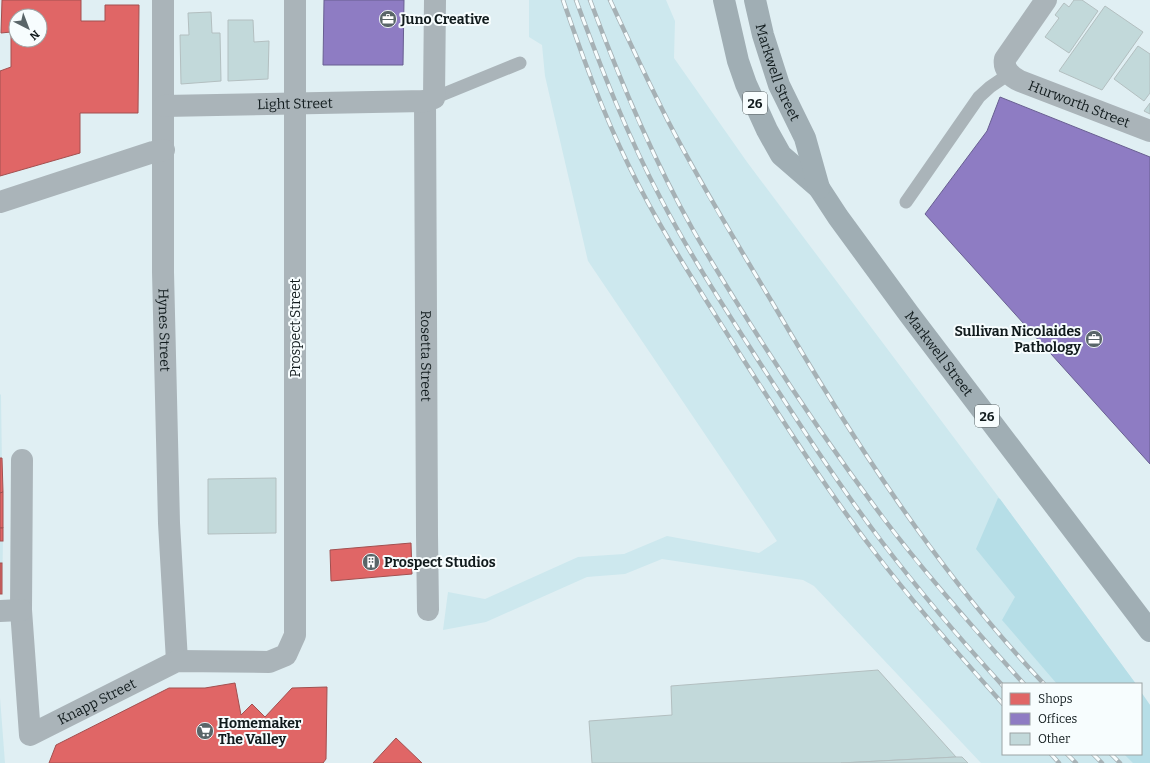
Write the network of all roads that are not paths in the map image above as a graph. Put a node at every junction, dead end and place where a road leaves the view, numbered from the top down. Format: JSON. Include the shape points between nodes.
{"nodes":[{"id":1,"x":163,"y":0,"type":"edge"},
{"id":2,"x":295,"y":0,"type":"edge"},
{"id":3,"x":435,"y":0,"type":"edge"},
{"id":4,"x":724,"y":0,"type":"edge"},
{"id":5,"x":755,"y":0,"type":"edge"},
{"id":6,"x":1046,"y":0,"type":"edge"},
{"id":7,"x":520,"y":63,"type":"dead end"},
{"id":8,"x":1010,"y":74,"type":"junction"},
{"id":9,"x":430,"y":99,"type":"junction"},
{"id":10,"x":296,"y":104,"type":"junction"},
{"id":11,"x":164,"y":106,"type":"junction"},
{"id":12,"x":1150,"y":131,"type":"edge"},
{"id":13,"x":164,"y":150,"type":"junction"},
{"id":14,"x":819,"y":188,"type":"junction"},
{"id":15,"x":0,"y":202,"type":"edge"},
{"id":16,"x":906,"y":202,"type":"dead end"},
{"id":17,"x":22,"y":460,"type":"dead end"},
{"id":18,"x":10,"y":610,"type":"edge"},
{"id":19,"x":428,"y":610,"type":"dead end"},
{"id":20,"x":1150,"y":631,"type":"edge"},
{"id":21,"x":286,"y":655,"type":"joint"},
{"id":22,"x":177,"y":661,"type":"junction"}],
"edges":[{"from":1,"to":11,"type":"street","name":"Hynes Street"},
{"from":2,"to":10,"type":"street","name":"Prospect Street"},
{"from":3,"to":9,"type":"street","name":"Rosetta Street"},
{"from":4,"to":14,"type":"highway","name":"Markwell Street","number":"26","via":[[738,61],[767,130],[781,154]]},
{"from":5,"to":14,"type":"highway","name":"Markwell Street","number":"26","via":[[777,78],[805,138]]},
{"from":6,"to":8,"type":"street","via":[[1005,59],[1005,67]]},
{"from":7,"to":9,"type":"lane"},
{"from":8,"to":12,"type":"street","name":"Hurworth Street","via":[[1020,81]]},
{"from":8,"to":16,"type":"lane","via":[[979,97]]},
{"from":9,"to":10,"type":"street","name":"Light Street"},
{"from":9,"to":19,"type":"street","name":"Rosetta Street"},
{"from":10,"to":11,"type":"street","name":"Light Street"},
{"from":10,"to":21,"type":"street","name":"Prospect Street","via":[[295,635]]},
{"from":11,"to":13,"type":"street","name":"Hynes Street"},
{"from":13,"to":15,"type":"street"},
{"from":13,"to":22,"type":"street","name":"Hynes Street","via":[[163,272],[169,523]]},
{"from":14,"to":20,"type":"highway","name":"Markwell Street","number":"26","via":[[909,314]]},
{"from":17,"to":18,"type":"street","name":"Knapp Street"},
{"from":18,"to":22,"type":"street","name":"Knapp Street","via":[[30,735]]},
{"from":21,"to":22,"type":"street","name":"Knapp Street","via":[[269,662]]}]}
